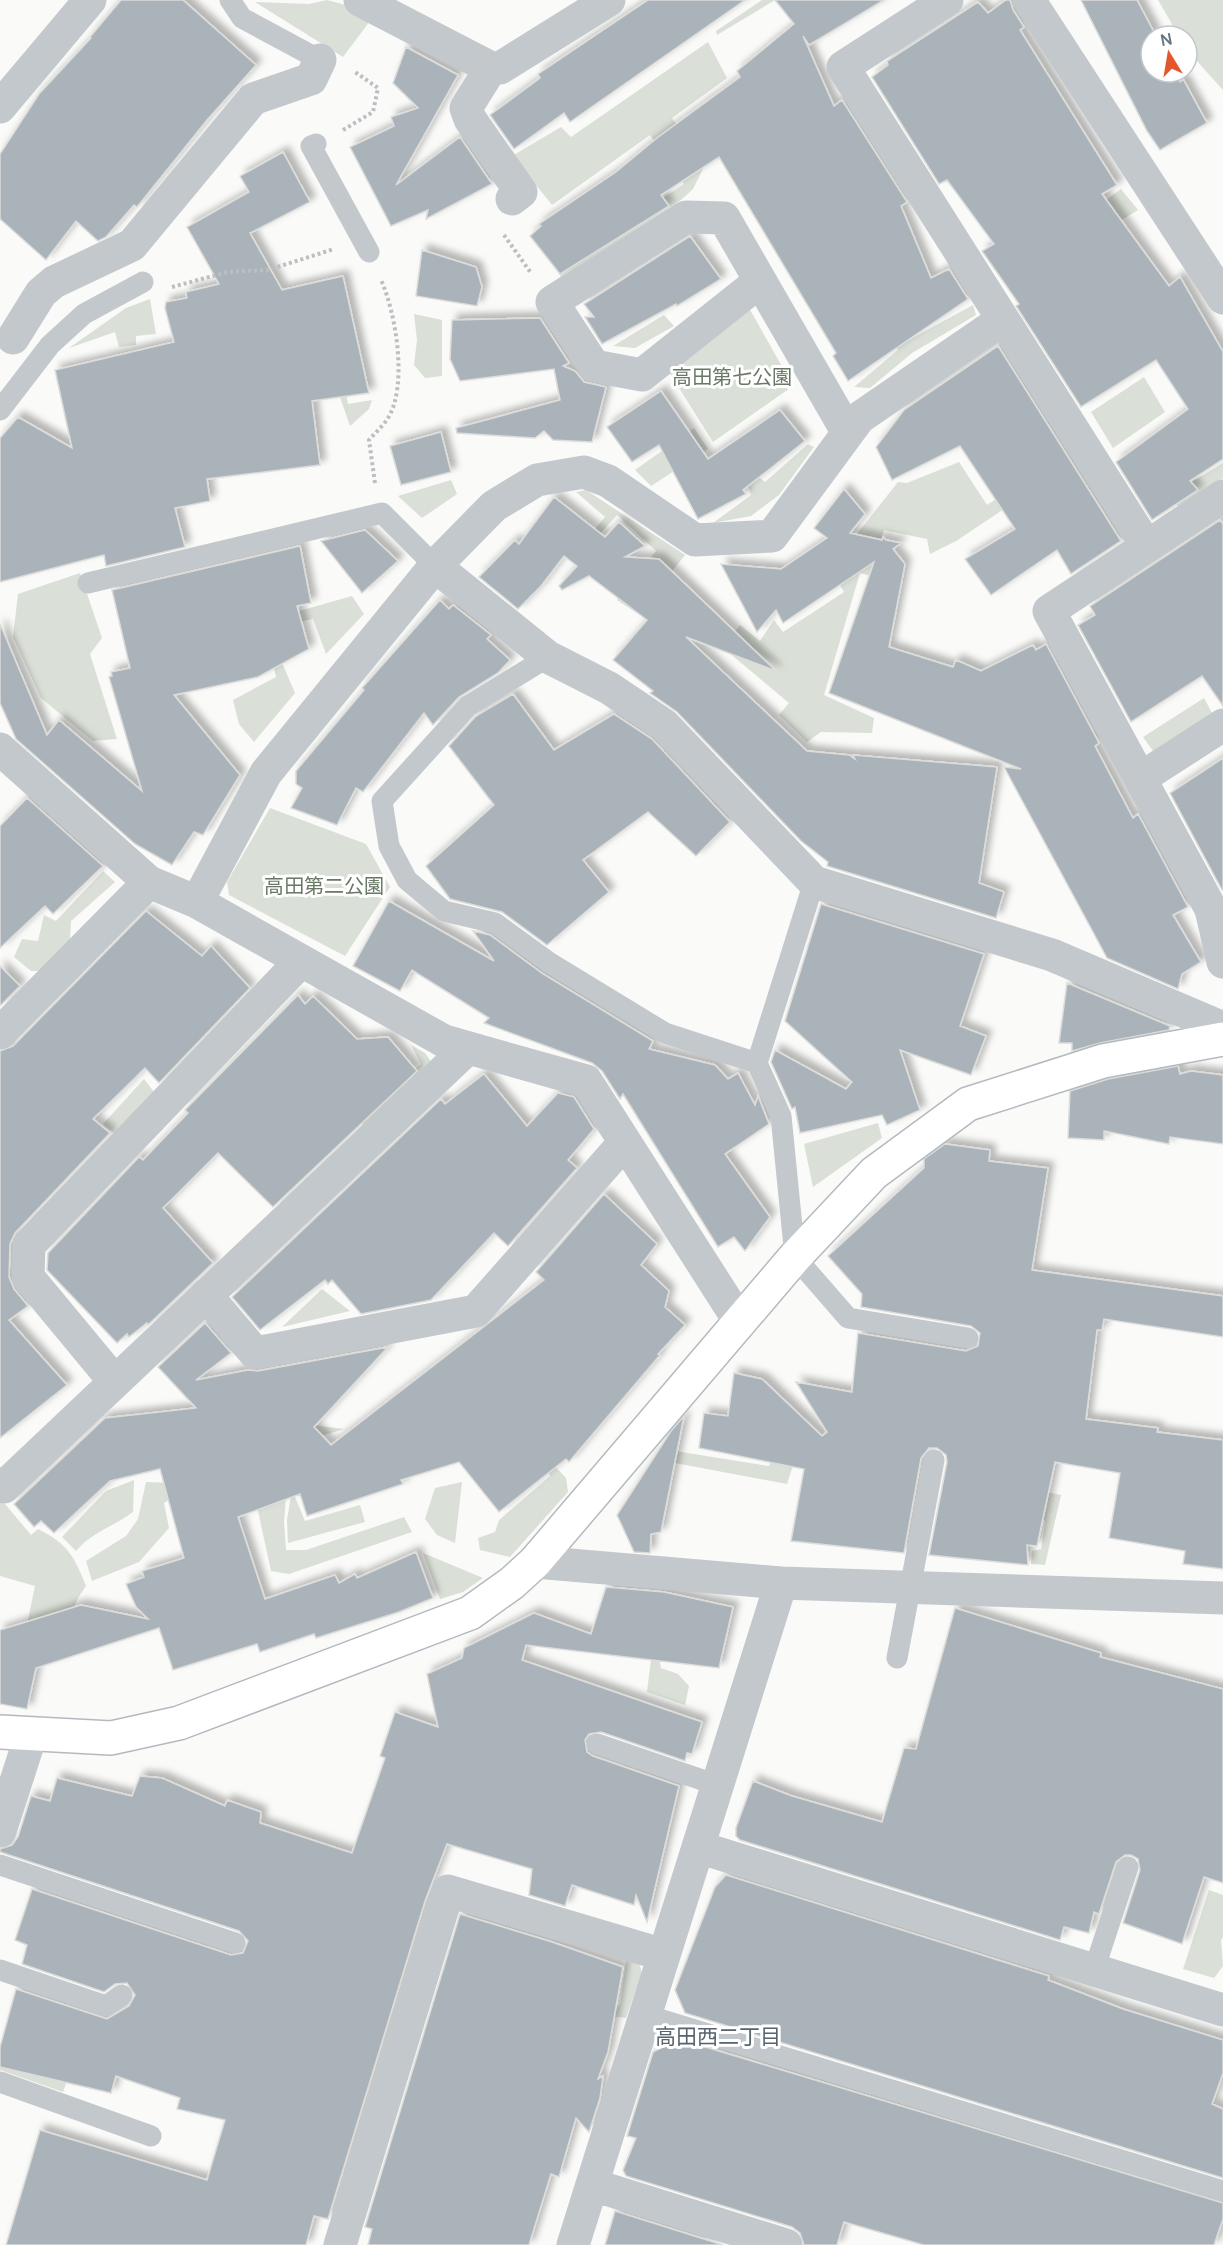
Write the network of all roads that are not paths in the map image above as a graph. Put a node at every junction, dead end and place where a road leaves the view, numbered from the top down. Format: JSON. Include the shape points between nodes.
{"nodes":[{"id":1,"x":90,"y":0,"type":"edge"},
{"id":2,"x":230,"y":0,"type":"edge"},
{"id":3,"x":360,"y":0,"type":"edge"},
{"id":4,"x":609,"y":0,"type":"edge"},
{"id":5,"x":947,"y":0,"type":"edge"},
{"id":6,"x":1029,"y":0,"type":"edge"},
{"id":7,"x":320,"y":60,"type":"joint"},
{"id":8,"x":491,"y":68,"type":"junction"},
{"id":9,"x":0,"y":108,"type":"edge"},
{"id":10,"x":316,"y":144,"type":"dead end"},
{"id":11,"x":512,"y":199,"type":"road end"},
{"id":12,"x":365,"y":246,"type":"road end"},
{"id":13,"x":143,"y":282,"type":"road end"},
{"id":14,"x":759,"y":282,"type":"junction"},
{"id":15,"x":1223,"y":298,"type":"edge"},
{"id":16,"x":1002,"y":320,"type":"junction"},
{"id":17,"x":13,"y":338,"type":"dead end"},
{"id":18,"x":0,"y":410,"type":"edge"},
{"id":19,"x":848,"y":433,"type":"junction"},
{"id":20,"x":1223,"y":496,"type":"edge"},
{"id":21,"x":1146,"y":545,"type":"junction"},
{"id":22,"x":435,"y":566,"type":"junction"},
{"id":23,"x":88,"y":583,"type":"dead end"},
{"id":24,"x":548,"y":657,"type":"junction"},
{"id":25,"x":1223,"y":725,"type":"edge"},
{"id":26,"x":0,"y":749,"type":"edge"},
{"id":27,"x":1142,"y":778,"type":"junction"},
{"id":28,"x":149,"y":882,"type":"junction"},
{"id":29,"x":814,"y":882,"type":"junction"},
{"id":30,"x":197,"y":902,"type":"junction"},
{"id":31,"x":301,"y":961,"type":"junction"},
{"id":32,"x":1223,"y":962,"type":"edge"},
{"id":33,"x":1223,"y":1028,"type":"edge"},
{"id":34,"x":0,"y":1033,"type":"edge"},
{"id":35,"x":1223,"y":1039,"type":"edge"},
{"id":36,"x":468,"y":1048,"type":"junction"},
{"id":37,"x":757,"y":1063,"type":"junction"},
{"id":38,"x":625,"y":1142,"type":"junction"},
{"id":39,"x":795,"y":1257,"type":"junction"},
{"id":40,"x":206,"y":1295,"type":"junction"},
{"id":41,"x":740,"y":1322,"type":"junction"},
{"id":42,"x":968,"y":1338,"type":"dead end"},
{"id":43,"x":115,"y":1382,"type":"junction"},
{"id":44,"x":934,"y":1460,"type":"dead end"},
{"id":45,"x":0,"y":1484,"type":"edge"},
{"id":46,"x":535,"y":1562,"type":"junction"},
{"id":47,"x":781,"y":1583,"type":"junction"},
{"id":48,"x":909,"y":1587,"type":"junction"},
{"id":49,"x":1223,"y":1598,"type":"edge"},
{"id":50,"x":897,"y":1658,"type":"dead end"},
{"id":51,"x":15,"y":1734,"type":"edge"},
{"id":52,"x":597,"y":1744,"type":"dead end"},
{"id":53,"x":717,"y":1785,"type":"junction"},
{"id":54,"x":0,"y":1832,"type":"edge"},
{"id":55,"x":698,"y":1847,"type":"junction"},
{"id":56,"x":0,"y":1865,"type":"edge"},
{"id":57,"x":1128,"y":1867,"type":"dead end"},
{"id":58,"x":235,"y":1943,"type":"dead end"},
{"id":59,"x":664,"y":1955,"type":"junction"},
{"id":60,"x":0,"y":1970,"type":"edge"},
{"id":61,"x":1094,"y":1970,"type":"junction"},
{"id":62,"x":122,"y":1995,"type":"dead end"},
{"id":63,"x":1223,"y":2010,"type":"edge"},
{"id":64,"x":646,"y":2015,"type":"junction"},
{"id":65,"x":0,"y":2082,"type":"edge"},
{"id":66,"x":151,"y":2136,"type":"dead end"},
{"id":67,"x":593,"y":2185,"type":"junction"},
{"id":68,"x":1223,"y":2191,"type":"edge"},
{"id":69,"x":340,"y":2245,"type":"edge"},
{"id":70,"x":573,"y":2245,"type":"edge"},
{"id":71,"x":786,"y":2245,"type":"edge"}],
"edges":[{"from":1,"to":9,"type":"street"},
{"from":2,"to":7,"type":"lane","via":[[242,18]]},
{"from":3,"to":8,"type":"street"},
{"from":4,"to":8,"type":"street","via":[[512,63]]},
{"from":5,"to":16,"type":"street","via":[[843,67]]},
{"from":6,"to":15,"type":"street"},
{"from":7,"to":17,"type":"street","via":[[311,79],[253,99],[132,245],[54,282],[41,293]]},
{"from":8,"to":11,"type":"street","via":[[466,108],[521,192]]},
{"from":10,"to":12,"type":"lane","via":[[311,146]]},
{"from":13,"to":18,"type":"lane","via":[[84,314],[50,345]]},
{"from":14,"to":14,"type":"street","via":[[642,375],[594,366],[552,302],[686,216],[724,218]]},
{"from":14,"to":19,"type":"street"},
{"from":16,"to":19,"type":"street","via":[[859,418]]},
{"from":16,"to":21,"type":"street"},
{"from":19,"to":22,"type":"street","via":[[772,536],[694,540],[608,481],[584,472],[537,480],[494,506]]},
{"from":20,"to":21,"type":"street"},
{"from":21,"to":27,"type":"street","via":[[1049,610]]},
{"from":22,"to":23,"type":"lane","via":[[382,513]]},
{"from":22,"to":24,"type":"street"},
{"from":22,"to":30,"type":"street","via":[[266,773]]},
{"from":24,"to":29,"type":"street","via":[[609,688],[664,725]]},
{"from":24,"to":37,"type":"lane","via":[[468,706],[382,801],[389,846],[407,880],[444,910],[495,923],[550,963],[664,1033]]},
{"from":25,"to":27,"type":"street"},
{"from":26,"to":28,"type":"street"},
{"from":27,"to":32,"type":"street","via":[[1211,909]]},
{"from":28,"to":30,"type":"street"},
{"from":28,"to":34,"type":"street"},
{"from":29,"to":33,"type":"street","via":[[1052,955]]},
{"from":29,"to":37,"type":"lane"},
{"from":30,"to":31,"type":"street"},
{"from":31,"to":36,"type":"street","via":[[444,1041]]},
{"from":31,"to":43,"type":"street","via":[[29,1245],[28,1277]]},
{"from":35,"to":39,"type":"street","via":[[1103,1061],[968,1104],[874,1173]]},
{"from":36,"to":38,"type":"street","via":[[586,1081]]},
{"from":36,"to":40,"type":"street"},
{"from":37,"to":39,"type":"lane","via":[[781,1116]]},
{"from":38,"to":40,"type":"street","via":[[476,1311],[255,1353]]},
{"from":38,"to":41,"type":"street"},
{"from":39,"to":41,"type":"street"},
{"from":39,"to":42,"type":"lane","via":[[848,1318]]},
{"from":40,"to":43,"type":"street"},
{"from":41,"to":46,"type":"street"},
{"from":43,"to":45,"type":"street","via":[[4,1487]]},
{"from":44,"to":48,"type":"lane"},
{"from":46,"to":47,"type":"street"},
{"from":46,"to":51,"type":"street","via":[[470,1613],[178,1723],[111,1738]]},
{"from":47,"to":48,"type":"street"},
{"from":47,"to":53,"type":"street"},
{"from":48,"to":49,"type":"street"},
{"from":48,"to":50,"type":"lane"},
{"from":51,"to":54,"type":"street"},
{"from":52,"to":53,"type":"lane"},
{"from":53,"to":55,"type":"street"},
{"from":55,"to":59,"type":"street"},
{"from":55,"to":61,"type":"street"},
{"from":56,"to":58,"type":"lane"},
{"from":57,"to":61,"type":"lane"},
{"from":59,"to":64,"type":"street"},
{"from":59,"to":69,"type":"street","via":[[448,1892]]},
{"from":60,"to":62,"type":"lane","via":[[106,2006]]},
{"from":61,"to":63,"type":"street"},
{"from":64,"to":67,"type":"street"},
{"from":64,"to":68,"type":"lane"},
{"from":65,"to":66,"type":"lane"},
{"from":67,"to":70,"type":"street"},
{"from":67,"to":71,"type":"street"}]}
